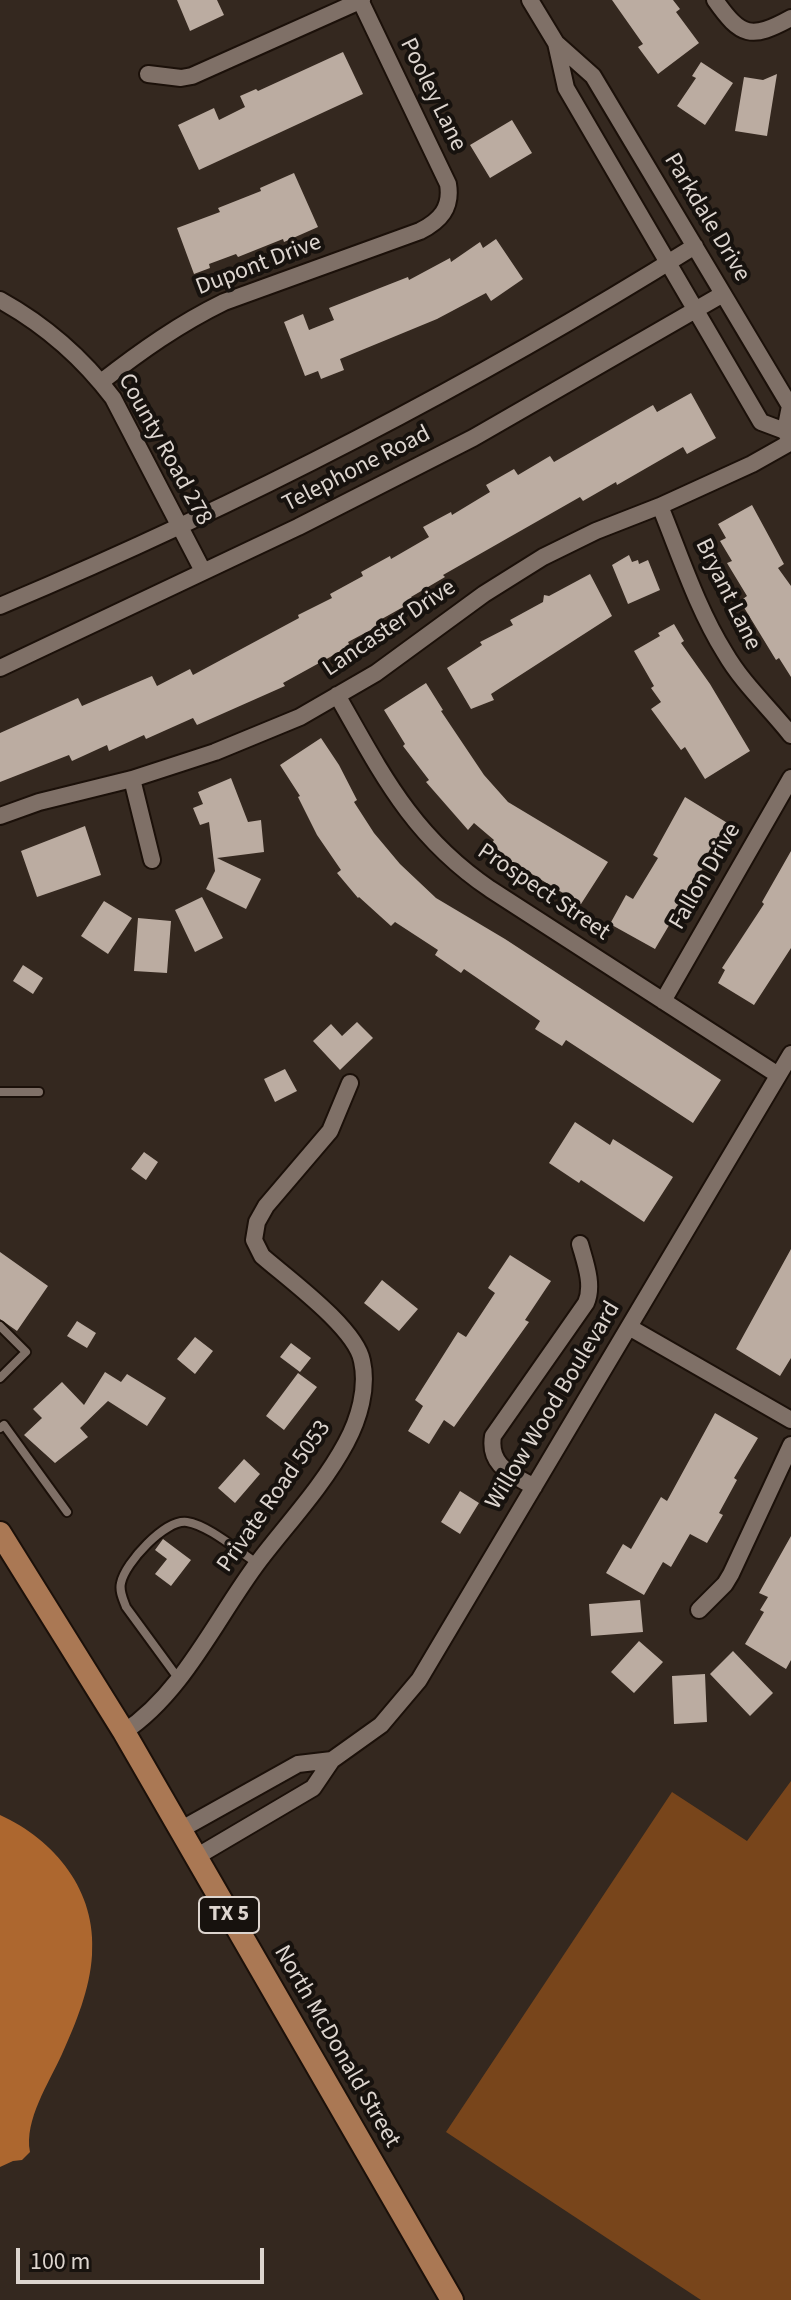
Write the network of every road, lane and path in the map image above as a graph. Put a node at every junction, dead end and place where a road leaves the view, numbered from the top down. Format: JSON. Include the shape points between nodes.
{"nodes":[{"id":1,"x":361,"y":0,"type":"edge"},
{"id":2,"x":530,"y":0,"type":"edge"},
{"id":3,"x":715,"y":0,"type":"edge"},
{"id":4,"x":791,"y":18,"type":"edge"},
{"id":5,"x":556,"y":43,"type":"junction"},
{"id":6,"x":148,"y":74,"type":"dead end"},
{"id":7,"x":444,"y":213,"type":"joint"},
{"id":8,"x":695,"y":246,"type":"junction"},
{"id":9,"x":667,"y":263,"type":"junction"},
{"id":10,"x":723,"y":294,"type":"junction"},
{"id":11,"x":0,"y":300,"type":"edge"},
{"id":12,"x":695,"y":310,"type":"junction"},
{"id":13,"x":101,"y":382,"type":"junction"},
{"id":14,"x":789,"y":438,"type":"edge"},
{"id":15,"x":660,"y":506,"type":"junction"},
{"id":16,"x":181,"y":527,"type":"junction"},
{"id":17,"x":203,"y":571,"type":"junction"},
{"id":18,"x":0,"y":606,"type":"edge"},
{"id":19,"x":0,"y":668,"type":"edge"},
{"id":20,"x":337,"y":695,"type":"junction"},
{"id":21,"x":791,"y":735,"type":"edge"},
{"id":22,"x":791,"y":778,"type":"edge"},
{"id":23,"x":132,"y":779,"type":"junction"},
{"id":24,"x":0,"y":816,"type":"edge"},
{"id":25,"x":152,"y":860,"type":"dead end"},
{"id":26,"x":663,"y":1001,"type":"junction"},
{"id":27,"x":791,"y":1054,"type":"edge"},
{"id":28,"x":778,"y":1075,"type":"junction"},
{"id":29,"x":350,"y":1083,"type":"dead end"},
{"id":30,"x":0,"y":1092,"type":"edge"},
{"id":31,"x":39,"y":1092,"type":"dead end"},
{"id":32,"x":580,"y":1244,"type":"dead end"},
{"id":33,"x":0,"y":1326,"type":"edge"},
{"id":34,"x":629,"y":1327,"type":"junction"},
{"id":35,"x":0,"y":1378,"type":"edge"},
{"id":36,"x":791,"y":1420,"type":"edge"},
{"id":37,"x":0,"y":1428,"type":"edge"},
{"id":38,"x":791,"y":1445,"type":"edge"},
{"id":39,"x":534,"y":1487,"type":"junction"},
{"id":40,"x":67,"y":1512,"type":"dead end"},
{"id":41,"x":0,"y":1533,"type":"edge"},
{"id":42,"x":258,"y":1563,"type":"junction"},
{"id":43,"x":699,"y":1610,"type":"dead end"},
{"id":44,"x":178,"y":1678,"type":"junction"},
{"id":45,"x":124,"y":1732,"type":"junction"},
{"id":46,"x":332,"y":1760,"type":"junction"},
{"id":47,"x":180,"y":1830,"type":"junction"},
{"id":48,"x":196,"y":1857,"type":"junction"},
{"id":49,"x":452,"y":2300,"type":"edge"}],
"edges":[{"from":1,"to":6,"type":"street","via":[[192,76]]},
{"from":1,"to":7,"type":"street","name":"Pooley Lane","via":[[448,184]]},
{"from":2,"to":5,"type":"street","name":"Parkdale Drive"},
{"from":3,"to":4,"type":"street","via":[[747,33]]},
{"from":5,"to":8,"type":"street","name":"Parkdale Drive","via":[[593,76]]},
{"from":5,"to":9,"type":"street","name":"Parkdale Drive","via":[[566,88]]},
{"from":7,"to":13,"type":"street","name":"Dupont Drive","via":[[420,231],[203,312]]},
{"from":8,"to":9,"type":"street","name":"Telephone Road"},
{"from":8,"to":10,"type":"street","name":"Parkdale Drive"},
{"from":9,"to":12,"type":"street","name":"Parkdale Drive"},
{"from":9,"to":16,"type":"street","name":"Telephone Road","via":[[480,372]]},
{"from":10,"to":12,"type":"street","name":"Telephone Road"},
{"from":10,"to":14,"type":"street","name":"Parkdale Drive","via":[[790,406]]},
{"from":11,"to":13,"type":"street","name":"County Road 278","via":[[51,332]]},
{"from":12,"to":14,"type":"street","name":"Parkdale Drive","via":[[761,422]]},
{"from":12,"to":17,"type":"street","name":"Telephone Road","via":[[473,438]]},
{"from":13,"to":16,"type":"street","name":"County Road 278"},
{"from":14,"to":15,"type":"street","name":"Lancaster Drive","via":[[752,464]]},
{"from":15,"to":20,"type":"street","name":"Lancaster Drive","via":[[543,557]]},
{"from":15,"to":21,"type":"street","name":"Bryant Lane","via":[[714,635]]},
{"from":16,"to":17,"type":"street","name":"County Road 278"},
{"from":16,"to":18,"type":"street","name":"Telephone Road"},
{"from":17,"to":19,"type":"street","name":"Telephone Road"},
{"from":20,"to":23,"type":"street","name":"Lancaster Drive","via":[[236,745]]},
{"from":20,"to":26,"type":"street","name":"Prospect Street","via":[[403,808],[459,866]]},
{"from":22,"to":26,"type":"street","name":"Fallon Drive"},
{"from":23,"to":24,"type":"street","name":"Lancaster Drive"},
{"from":23,"to":25,"type":"street"},
{"from":26,"to":28,"type":"street","name":"Prospect Street"},
{"from":27,"to":28,"type":"street","name":"Willow Wood Boulevard"},
{"from":28,"to":34,"type":"street","name":"Willow Wood Boulevard"},
{"from":29,"to":42,"type":"street","name":"Private Road 5053","via":[[330,1131],[266,1206],[254,1240],[262,1256],[330,1314],[355,1344],[362,1359],[363,1397],[346,1444]]},
{"from":30,"to":31,"type":"lane"},
{"from":32,"to":39,"type":"street","via":[[590,1295],[493,1436],[492,1453],[499,1466]]},
{"from":33,"to":35,"type":"lane","via":[[26,1352]]},
{"from":34,"to":36,"type":"street"},
{"from":34,"to":39,"type":"street","name":"Willow Wood Boulevard"},
{"from":37,"to":40,"type":"lane","via":[[4,1425]]},
{"from":38,"to":43,"type":"street","via":[[731,1574]]},
{"from":39,"to":46,"type":"street","name":"Willow Wood Boulevard","via":[[419,1680],[381,1725]]},
{"from":41,"to":45,"type":"main road","name":"North McDonald Street","number":"TX 5"},
{"from":42,"to":44,"type":"street","name":"Private Road 5053"},
{"from":42,"to":44,"type":"lane","via":[[185,1522],[162,1529],[125,1572],[120,1584],[126,1607]]},
{"from":44,"to":45,"type":"street","name":"Private Road 5053","via":[[144,1719]]},
{"from":45,"to":47,"type":"main road","name":"North McDonald Street","number":"TX 5"},
{"from":46,"to":47,"type":"street","name":"Willow Wood Boulevard","via":[[298,1764]]},
{"from":46,"to":48,"type":"street","name":"Willow Wood Boulevard","via":[[313,1788]]},
{"from":47,"to":48,"type":"main road","name":"North McDonald Street","number":"TX 5"},
{"from":48,"to":49,"type":"main road","name":"North McDonald Street","number":"TX 5"}]}
